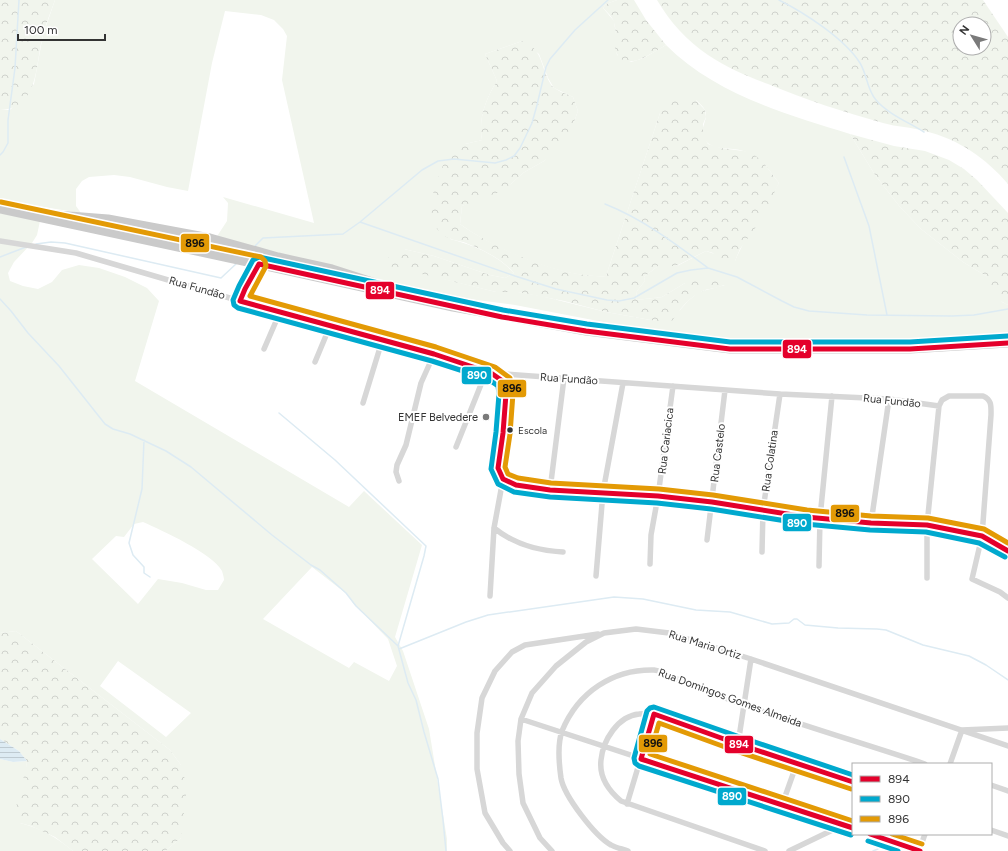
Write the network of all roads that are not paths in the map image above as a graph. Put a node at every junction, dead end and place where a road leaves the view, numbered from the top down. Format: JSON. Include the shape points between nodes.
{"nodes":[{"id":1,"x":0,"y":209,"type":"edge"},
{"id":2,"x":15,"y":212,"type":"junction"},
{"id":3,"x":0,"y":241,"type":"edge"},
{"id":4,"x":212,"y":254,"type":"junction"},
{"id":5,"x":278,"y":257,"type":"junction"},
{"id":6,"x":259,"y":264,"type":"junction"},
{"id":7,"x":240,"y":301,"type":"junction"},
{"id":8,"x":453,"y":307,"type":"junction"},
{"id":9,"x":280,"y":312,"type":"junction"},
{"id":10,"x":330,"y":326,"type":"junction"},
{"id":11,"x":382,"y":341,"type":"junction"},
{"id":12,"x":1008,"y":343,"type":"edge"},
{"id":13,"x":264,"y":350,"type":"dead end"},
{"id":14,"x":434,"y":354,"type":"junction"},
{"id":15,"x":315,"y":362,"type":"dead end"},
{"id":16,"x":489,"y":373,"type":"junction"},
{"id":17,"x":564,"y":378,"type":"junction"},
{"id":18,"x":623,"y":382,"type":"junction"},
{"id":19,"x":673,"y":386,"type":"junction"},
{"id":20,"x":725,"y":390,"type":"junction"},
{"id":21,"x":780,"y":394,"type":"junction"},
{"id":22,"x":832,"y":396,"type":"junction"},
{"id":23,"x":889,"y":399,"type":"junction"},
{"id":24,"x":363,"y":403,"type":"dead end"},
{"id":25,"x":940,"y":404,"type":"junction"},
{"id":26,"x":456,"y":446,"type":"dead end"},
{"id":27,"x":503,"y":479,"type":"junction"},
{"id":28,"x":398,"y":481,"type":"dead end"},
{"id":29,"x":550,"y":490,"type":"junction"},
{"id":30,"x":603,"y":492,"type":"junction"},
{"id":31,"x":658,"y":496,"type":"junction"},
{"id":32,"x":712,"y":502,"type":"junction"},
{"id":33,"x":763,"y":510,"type":"junction"},
{"id":34,"x":820,"y":518,"type":"junction"},
{"id":35,"x":871,"y":523,"type":"junction"},
{"id":36,"x":927,"y":525,"type":"junction"},
{"id":37,"x":494,"y":528,"type":"junction"},
{"id":38,"x":982,"y":536,"type":"junction"},
{"id":39,"x":707,"y":540,"type":"dead end"},
{"id":40,"x":1008,"y":551,"type":"edge"},
{"id":41,"x":564,"y":552,"type":"dead end"},
{"id":42,"x":762,"y":552,"type":"dead end"},
{"id":43,"x":650,"y":564,"type":"dead end"},
{"id":44,"x":818,"y":566,"type":"dead end"},
{"id":45,"x":596,"y":576,"type":"dead end"},
{"id":46,"x":927,"y":578,"type":"dead end"},
{"id":47,"x":490,"y":596,"type":"dead end"},
{"id":48,"x":1008,"y":598,"type":"edge"},
{"id":49,"x":604,"y":633,"type":"junction"},
{"id":50,"x":751,"y":659,"type":"junction"},
{"id":51,"x":744,"y":705,"type":"junction"},
{"id":52,"x":654,"y":714,"type":"junction"},
{"id":53,"x":521,"y":719,"type":"junction"},
{"id":54,"x":1008,"y":728,"type":"edge"},
{"id":55,"x":962,"y":730,"type":"junction"},
{"id":56,"x":562,"y":732,"type":"junction"},
{"id":57,"x":738,"y":744,"type":"junction"},
{"id":58,"x":604,"y":746,"type":"junction"},
{"id":59,"x":1008,"y":746,"type":"edge"},
{"id":60,"x":641,"y":759,"type":"junction"},
{"id":61,"x":797,"y":763,"type":"junction"},
{"id":62,"x":922,"y":763,"type":"edge"},
{"id":63,"x":950,"y":763,"type":"edge"},
{"id":64,"x":852,"y":782,"type":"edge"},
{"id":65,"x":992,"y":785,"type":"edge"},
{"id":66,"x":1008,"y":791,"type":"edge"},
{"id":67,"x":627,"y":804,"type":"junction"},
{"id":68,"x":782,"y":805,"type":"junction"},
{"id":69,"x":843,"y":825,"type":"junction"},
{"id":70,"x":852,"y":828,"type":"edge"},
{"id":71,"x":992,"y":830,"type":"edge"},
{"id":72,"x":873,"y":835,"type":"edge"},
{"id":73,"x":925,"y":835,"type":"edge"},
{"id":74,"x":1008,"y":836,"type":"edge"},
{"id":75,"x":510,"y":851,"type":"edge"},
{"id":76,"x":552,"y":851,"type":"edge"},
{"id":77,"x":628,"y":851,"type":"edge"},
{"id":78,"x":765,"y":851,"type":"edge"},
{"id":79,"x":789,"y":851,"type":"edge"},
{"id":80,"x":919,"y":851,"type":"edge"}],
"edges":[{"from":1,"to":2,"type":"main road"},
{"from":2,"to":4,"type":"main road"},
{"from":2,"to":5,"type":"main road","via":[[108,219],[210,238]]},
{"from":3,"to":7,"type":"street","name":"Rua Fundão","via":[[76,253]]},
{"from":4,"to":5,"type":"main road","via":[[247,252]]},
{"from":4,"to":6,"type":"main road"},
{"from":5,"to":8,"type":"main road","via":[[332,269]]},
{"from":6,"to":7,"type":"street"},
{"from":6,"to":8,"type":"main road"},
{"from":7,"to":9,"type":"street","name":"Rua Fundão"},
{"from":8,"to":12,"type":"main road","via":[[586,331],[730,349],[910,349]]},
{"from":9,"to":10,"type":"street","name":"Rua Fundão"},
{"from":9,"to":13,"type":"street"},
{"from":10,"to":11,"type":"street","name":"Rua Fundão"},
{"from":10,"to":15,"type":"street"},
{"from":11,"to":14,"type":"street","name":"Rua Fundão"},
{"from":11,"to":24,"type":"street"},
{"from":14,"to":16,"type":"street","name":"Rua Fundão"},
{"from":14,"to":28,"type":"street","via":[[421,384],[406,445],[397,465]]},
{"from":16,"to":17,"type":"street","name":"Rua Fundão"},
{"from":16,"to":26,"type":"street"},
{"from":16,"to":27,"type":"street","via":[[504,382],[506,394],[498,468]]},
{"from":17,"to":18,"type":"street","name":"Rua Fundão"},
{"from":17,"to":29,"type":"street"},
{"from":18,"to":19,"type":"street","name":"Rua Fundão"},
{"from":18,"to":30,"type":"street"},
{"from":19,"to":20,"type":"street","name":"Rua Fundão"},
{"from":19,"to":31,"type":"street","name":"Rua Cariacica"},
{"from":20,"to":21,"type":"street","name":"Rua Fundão"},
{"from":20,"to":32,"type":"street","name":"Rua Castelo"},
{"from":21,"to":22,"type":"street","name":"Rua Fundão"},
{"from":21,"to":33,"type":"street","name":"Rua Colatina"},
{"from":22,"to":23,"type":"street","name":"Rua Fundão"},
{"from":22,"to":34,"type":"street"},
{"from":23,"to":25,"type":"street","name":"Rua Fundão"},
{"from":23,"to":35,"type":"street"},
{"from":25,"to":36,"type":"street"},
{"from":25,"to":38,"type":"street","via":[[949,396],[983,396],[991,403]]},
{"from":27,"to":29,"type":"street","via":[[516,485]]},
{"from":27,"to":37,"type":"street"},
{"from":29,"to":30,"type":"street"},
{"from":30,"to":31,"type":"street"},
{"from":30,"to":45,"type":"street"},
{"from":31,"to":32,"type":"street"},
{"from":31,"to":43,"type":"street","name":"Rua Cariacica","via":[[651,535]]},
{"from":32,"to":33,"type":"street"},
{"from":32,"to":39,"type":"street","name":"Rua Castelo"},
{"from":33,"to":34,"type":"street"},
{"from":33,"to":42,"type":"street","name":"Rua Colatina"},
{"from":34,"to":35,"type":"street"},
{"from":34,"to":44,"type":"street"},
{"from":35,"to":36,"type":"street"},
{"from":36,"to":38,"type":"street"},
{"from":36,"to":46,"type":"street"},
{"from":37,"to":41,"type":"street","via":[[515,542],[545,551]]},
{"from":37,"to":47,"type":"street"},
{"from":38,"to":40,"type":"street"},
{"from":38,"to":48,"type":"street","via":[[972,579]]},
{"from":49,"to":50,"type":"street","name":"Rua Maria Ortiz","via":[[636,629],[669,632]]},
{"from":49,"to":53,"type":"street","name":"Rua Maria Ortiz","via":[[586,642],[556,666],[532,693]]},
{"from":49,"to":75,"type":"street","via":[[526,645],[512,652],[495,671],[482,698],[477,733],[477,769],[485,813]]},
{"from":50,"to":51,"type":"street"},
{"from":50,"to":55,"type":"street","name":"Rua Maria Ortiz"},
{"from":51,"to":56,"type":"street","name":"Rua Domingos Gomes Almeida","via":[[657,670],[638,670],[611,678],[590,691],[572,712]]},
{"from":51,"to":57,"type":"street"},
{"from":51,"to":62,"type":"street","name":"Rua Domingos Gomes Almeida"},
{"from":52,"to":57,"type":"street"},
{"from":52,"to":58,"type":"street","via":[[638,714],[622,720]]},
{"from":52,"to":60,"type":"street"},
{"from":53,"to":56,"type":"street"},
{"from":53,"to":76,"type":"street","name":"Rua Maria Ortiz","via":[[518,741],[523,803],[540,838]]},
{"from":54,"to":55,"type":"street"},
{"from":55,"to":59,"type":"street","name":"Rua Maria Ortiz"},
{"from":55,"to":63,"type":"street"},
{"from":56,"to":58,"type":"street"},
{"from":56,"to":77,"type":"street","name":"Rua Domingos Gomes Almeida","via":[[559,765],[562,784],[579,812],[600,837],[611,845]]},
{"from":57,"to":61,"type":"street"},
{"from":58,"to":60,"type":"street"},
{"from":58,"to":67,"type":"street","via":[[601,761],[603,778],[612,793]]},
{"from":60,"to":67,"type":"street"},
{"from":60,"to":68,"type":"street"},
{"from":61,"to":64,"type":"street"},
{"from":61,"to":68,"type":"street"},
{"from":65,"to":66,"type":"street"},
{"from":67,"to":78,"type":"street"},
{"from":68,"to":69,"type":"street"},
{"from":69,"to":70,"type":"street"},
{"from":69,"to":79,"type":"street"},
{"from":71,"to":74,"type":"street"},
{"from":72,"to":80,"type":"street"},
{"from":73,"to":80,"type":"street"}]}
